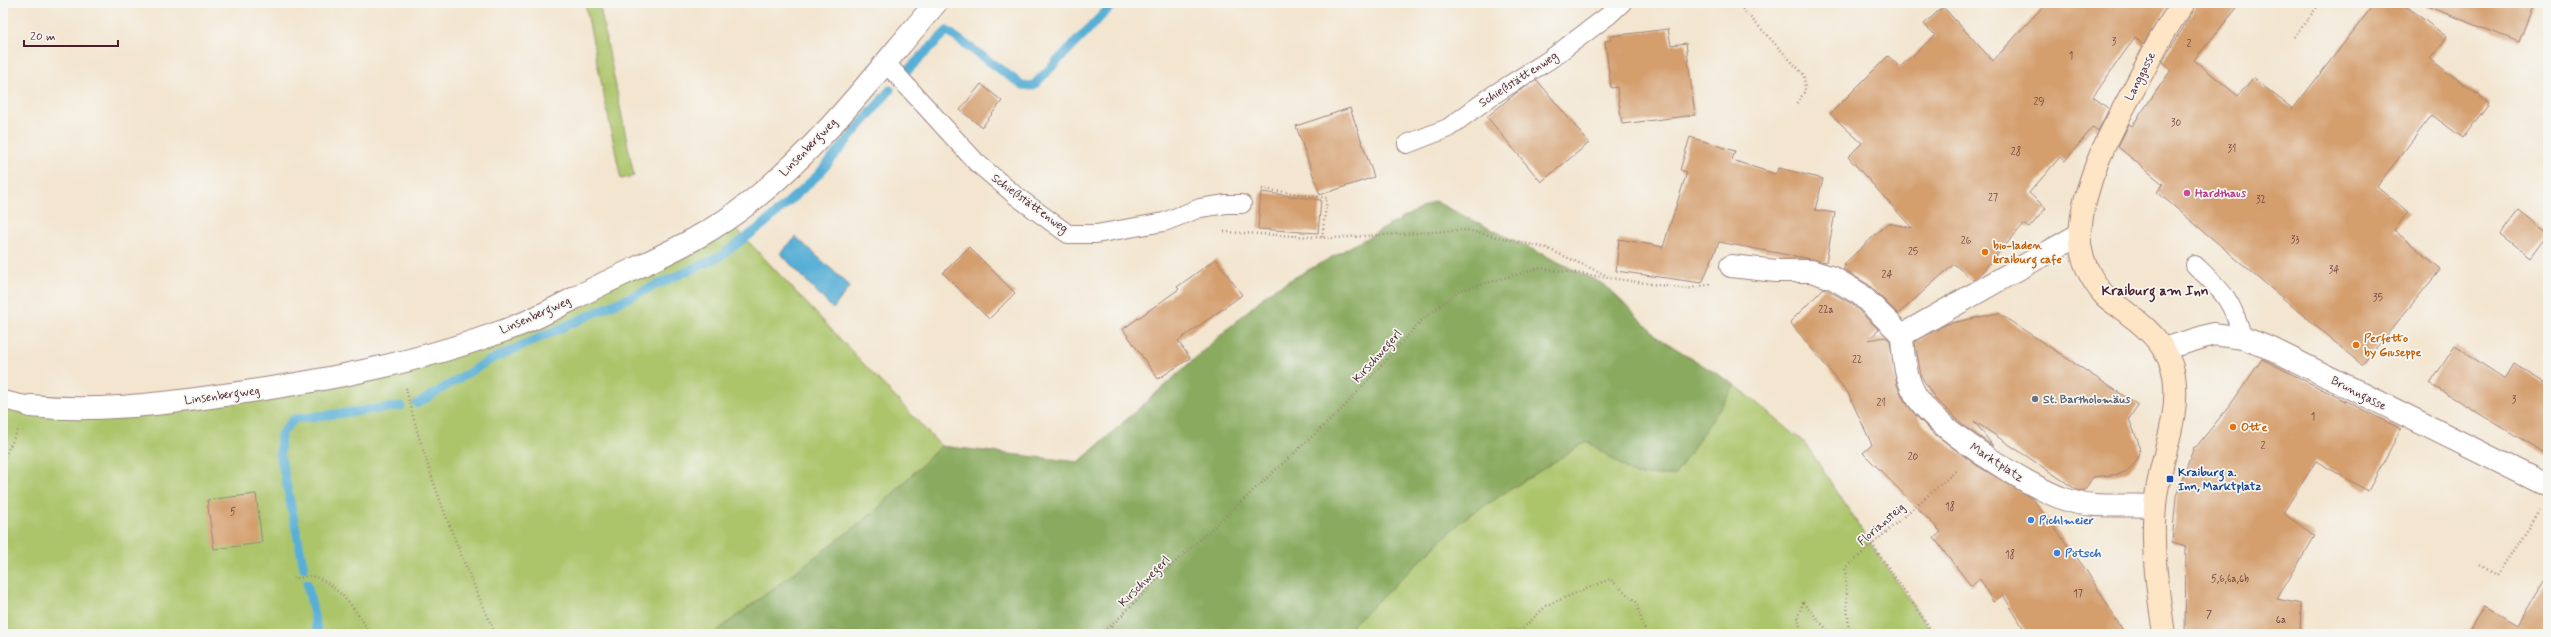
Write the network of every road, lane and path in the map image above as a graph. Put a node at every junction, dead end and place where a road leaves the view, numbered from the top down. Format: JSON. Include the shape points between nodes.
{"nodes":[{"id":1,"x":936,"y":3,"type":"edge"},
{"id":2,"x":1622,"y":3,"type":"edge"},
{"id":3,"x":1737,"y":3,"type":"edge"},
{"id":4,"x":2184,"y":3,"type":"edge"},
{"id":5,"x":2320,"y":3,"type":"edge"},
{"id":6,"x":2294,"y":37,"type":"dead end"},
{"id":7,"x":885,"y":62,"type":"junction"},
{"id":8,"x":1796,"y":104,"type":"dead end"},
{"id":9,"x":1408,"y":144,"type":"dead end"},
{"id":10,"x":1242,"y":204,"type":"joint"},
{"id":11,"x":1222,"y":231,"type":"dead end"},
{"id":12,"x":2080,"y":234,"type":"junction"},
{"id":13,"x":1322,"y":238,"type":"junction"},
{"id":14,"x":2195,"y":265,"type":"dead end"},
{"id":15,"x":1731,"y":266,"type":"joint"},
{"id":16,"x":1612,"y":278,"type":"junction"},
{"id":17,"x":1902,"y":335,"type":"junction"},
{"id":18,"x":2243,"y":338,"type":"junction"},
{"id":19,"x":2164,"y":349,"type":"junction"},
{"id":20,"x":400,"y":362,"type":"junction"},
{"id":21,"x":3,"y":400,"type":"edge"},
{"id":22,"x":30,"y":406,"type":"junction"},
{"id":23,"x":1980,"y":451,"type":"junction"},
{"id":24,"x":3,"y":460,"type":"edge"},
{"id":25,"x":2546,"y":495,"type":"edge"},
{"id":26,"x":2155,"y":506,"type":"junction"},
{"id":27,"x":1872,"y":544,"type":"junction"},
{"id":28,"x":2480,"y":565,"type":"dead end"},
{"id":29,"x":293,"y":579,"type":"dead end"},
{"id":30,"x":1114,"y":623,"type":"junction"},
{"id":31,"x":370,"y":634,"type":"edge"},
{"id":32,"x":495,"y":634,"type":"edge"},
{"id":33,"x":1100,"y":634,"type":"edge"},
{"id":34,"x":1107,"y":634,"type":"edge"},
{"id":35,"x":1517,"y":634,"type":"edge"},
{"id":36,"x":1646,"y":634,"type":"edge"},
{"id":37,"x":1801,"y":634,"type":"edge"},
{"id":38,"x":1831,"y":634,"type":"edge"},
{"id":39,"x":1849,"y":634,"type":"edge"},
{"id":40,"x":1934,"y":634,"type":"edge"},
{"id":41,"x":2164,"y":634,"type":"edge"}],
"edges":[{"from":1,"to":7,"type":"street","name":"Linsenbergweg"},
{"from":2,"to":9,"type":"lane","name":"Schießstättenweg","via":[[1549,60],[1493,95],[1448,128]]},
{"from":3,"to":8,"type":"path","via":[[1804,75],[1805,91]]},
{"from":4,"to":12,"type":"main road","name":"Langgasse","via":[[2153,50],[2100,151]]},
{"from":5,"to":6,"type":"path"},
{"from":7,"to":10,"type":"lane","name":"Schießstättenweg","via":[[976,162],[1016,196],[1068,234],[1096,234],[1164,222],[1200,208]]},
{"from":7,"to":20,"type":"street","name":"Linsenbergweg","via":[[835,121],[790,168],[751,202],[690,243],[525,322],[448,349]]},
{"from":10,"to":13,"type":"path","via":[[1253,192],[1261,189],[1327,198]]},
{"from":11,"to":13,"type":"path"},
{"from":12,"to":17,"type":"street"},
{"from":12,"to":19,"type":"main road","via":[[2082,258],[2091,276],[2106,296],[2150,332]]},
{"from":13,"to":16,"type":"path","via":[[1466,230],[1546,248]]},
{"from":14,"to":18,"type":"lane","via":[[2224,293],[2234,309]]},
{"from":15,"to":16,"type":"path","name":"Kirschwegerl","via":[[1710,285],[1687,289]]},
{"from":15,"to":17,"type":"street","via":[[1776,271],[1811,271],[1833,278],[1860,294]]},
{"from":16,"to":30,"type":"path","name":"Kirschwegerl","via":[[1540,268],[1458,291],[1422,320],[1341,410],[1171,566]]},
{"from":17,"to":23,"type":"street","name":"Marktplatz","via":[[1904,363],[1916,394],[1943,424]]},
{"from":18,"to":19,"type":"street","name":"Brunngasse","via":[[2213,334]]},
{"from":18,"to":25,"type":"street","name":"Brunngasse","via":[[2272,349]]},
{"from":19,"to":26,"type":"main road","via":[[2172,370],[2174,418],[2160,469]]},
{"from":20,"to":22,"type":"street","name":"Linsenbergweg","via":[[373,370],[256,391],[165,403],[99,409]]},
{"from":20,"to":32,"type":"path","via":[[413,418],[451,534]]},
{"from":21,"to":22,"type":"lane"},
{"from":22,"to":24,"type":"path"},
{"from":23,"to":26,"type":"street","name":"Marktplatz","via":[[2035,486],[2065,499],[2091,504]]},
{"from":23,"to":27,"type":"path","name":"Floriansteig"},
{"from":25,"to":28,"type":"path","via":[[2497,575]]},
{"from":26,"to":41,"type":"main road","via":[[2155,554]]},
{"from":27,"to":39,"type":"path","name":"Floriansteig","via":[[1845,568]]},
{"from":27,"to":40,"type":"path"},
{"from":29,"to":31,"type":"path","via":[[313,576],[328,584],[360,614]]},
{"from":30,"to":33,"type":"path"},
{"from":30,"to":34,"type":"path","name":"Kirschwegerl"},
{"from":35,"to":36,"type":"path","via":[[1547,605],[1610,579],[1636,602]]},
{"from":37,"to":38,"type":"path","via":[[1798,616],[1803,603]]}]}
